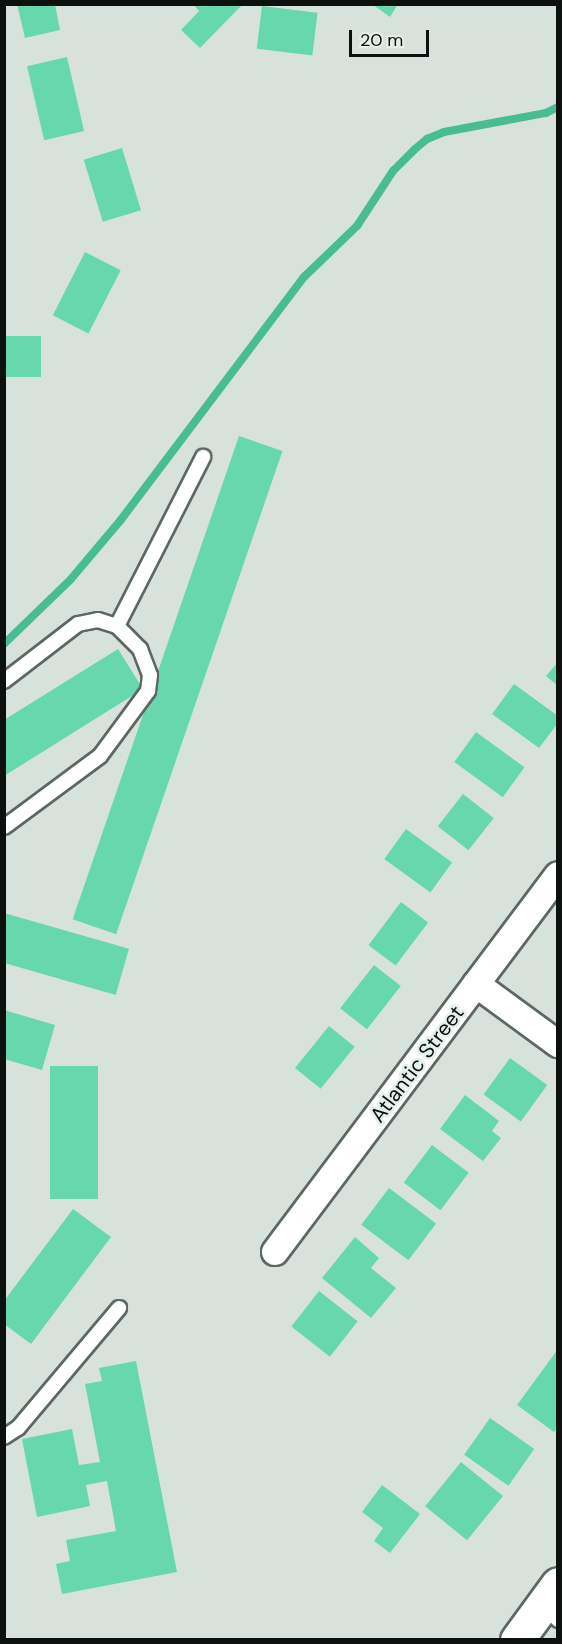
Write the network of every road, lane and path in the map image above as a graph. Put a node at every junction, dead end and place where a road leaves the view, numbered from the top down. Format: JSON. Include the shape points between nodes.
{"nodes":[{"id":1,"x":204,"y":457,"type":"dead end"},
{"id":2,"x":117,"y":626,"type":"junction"},
{"id":3,"x":4,"y":681,"type":"edge"},
{"id":4,"x":4,"y":827,"type":"edge"},
{"id":5,"x":558,"y":875,"type":"edge"},
{"id":6,"x":476,"y":984,"type":"junction"},
{"id":7,"x":558,"y":1044,"type":"edge"},
{"id":8,"x":275,"y":1252,"type":"dead end"},
{"id":9,"x":119,"y":1308,"type":"dead end"},
{"id":10,"x":4,"y":1437,"type":"edge"},
{"id":11,"x":552,"y":1603,"type":"edge"},
{"id":12,"x":516,"y":1640,"type":"edge"}],
"edges":[{"from":1,"to":2,"type":"lane"},
{"from":2,"to":3,"type":"lane","via":[[98,620],[78,624]]},
{"from":2,"to":4,"type":"lane","via":[[140,650],[150,675],[148,691],[100,756]]},
{"from":5,"to":6,"type":"street","name":"Atlantic Street"},
{"from":6,"to":7,"type":"street"},
{"from":6,"to":8,"type":"street","name":"Atlantic Street"},
{"from":9,"to":10,"type":"lane","via":[[18,1428]]},
{"from":11,"to":12,"type":"main road"}]}
